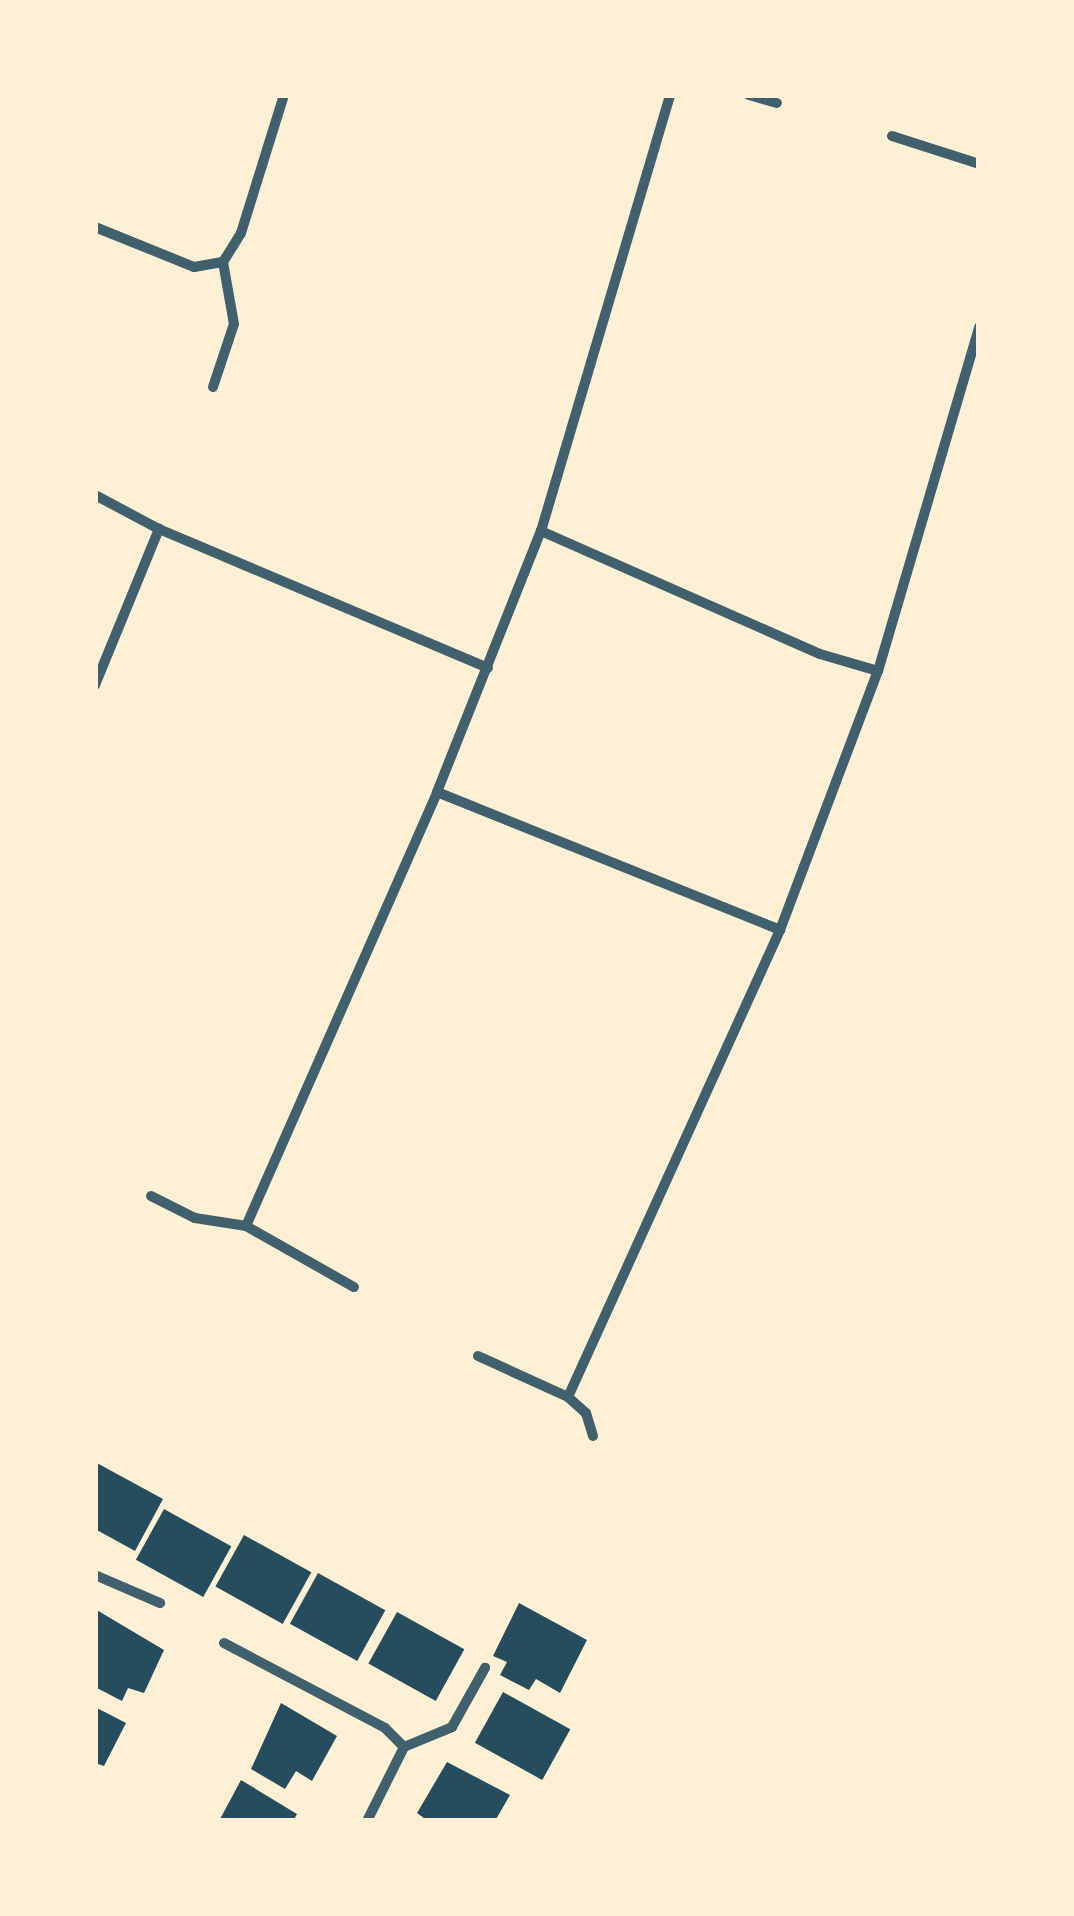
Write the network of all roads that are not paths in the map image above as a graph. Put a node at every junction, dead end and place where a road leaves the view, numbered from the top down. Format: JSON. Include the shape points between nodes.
{"nodes":[{"id":1,"x":284,"y":95,"type":"edge"},
{"id":2,"x":670,"y":95,"type":"edge"},
{"id":3,"x":749,"y":95,"type":"edge"},
{"id":4,"x":777,"y":103,"type":"dead end"},
{"id":5,"x":892,"y":136,"type":"dead end"},
{"id":6,"x":979,"y":164,"type":"edge"},
{"id":7,"x":95,"y":226,"type":"edge"},
{"id":8,"x":223,"y":262,"type":"junction"},
{"id":9,"x":979,"y":327,"type":"edge"},
{"id":10,"x":213,"y":387,"type":"dead end"},
{"id":11,"x":95,"y":494,"type":"edge"},
{"id":12,"x":158,"y":529,"type":"junction"},
{"id":13,"x":541,"y":532,"type":"junction"},
{"id":14,"x":488,"y":668,"type":"junction"},
{"id":15,"x":878,"y":672,"type":"junction"},
{"id":16,"x":95,"y":685,"type":"edge"},
{"id":17,"x":437,"y":792,"type":"junction"},
{"id":18,"x":780,"y":930,"type":"junction"},
{"id":19,"x":152,"y":1196,"type":"dead end"},
{"id":20,"x":246,"y":1226,"type":"junction"},
{"id":21,"x":354,"y":1286,"type":"dead end"},
{"id":22,"x":478,"y":1356,"type":"dead end"},
{"id":23,"x":568,"y":1397,"type":"junction"},
{"id":24,"x":593,"y":1436,"type":"dead end"},
{"id":25,"x":95,"y":1574,"type":"edge"},
{"id":26,"x":160,"y":1603,"type":"dead end"},
{"id":27,"x":224,"y":1643,"type":"dead end"},
{"id":28,"x":485,"y":1668,"type":"dead end"},
{"id":29,"x":404,"y":1747,"type":"junction"},
{"id":30,"x":368,"y":1821,"type":"edge"}],
"edges":[{"from":1,"to":8,"type":"street","via":[[241,233]]},
{"from":2,"to":13,"type":"street"},
{"from":3,"to":4,"type":"street"},
{"from":5,"to":6,"type":"street"},
{"from":7,"to":8,"type":"street","via":[[194,266]]},
{"from":8,"to":10,"type":"street","via":[[234,324]]},
{"from":9,"to":15,"type":"street"},
{"from":11,"to":12,"type":"street"},
{"from":12,"to":14,"type":"street"},
{"from":12,"to":16,"type":"street"},
{"from":13,"to":14,"type":"street"},
{"from":13,"to":15,"type":"street","via":[[820,654]]},
{"from":14,"to":17,"type":"street"},
{"from":15,"to":18,"type":"street"},
{"from":17,"to":18,"type":"street"},
{"from":17,"to":20,"type":"street"},
{"from":18,"to":23,"type":"street"},
{"from":19,"to":20,"type":"street","via":[[195,1218]]},
{"from":20,"to":21,"type":"street"},
{"from":22,"to":23,"type":"street"},
{"from":23,"to":24,"type":"street","via":[[586,1412]]},
{"from":25,"to":26,"type":"street"},
{"from":27,"to":29,"type":"street","via":[[385,1728]]},
{"from":28,"to":29,"type":"street","via":[[452,1728]]},
{"from":29,"to":30,"type":"street"}]}
